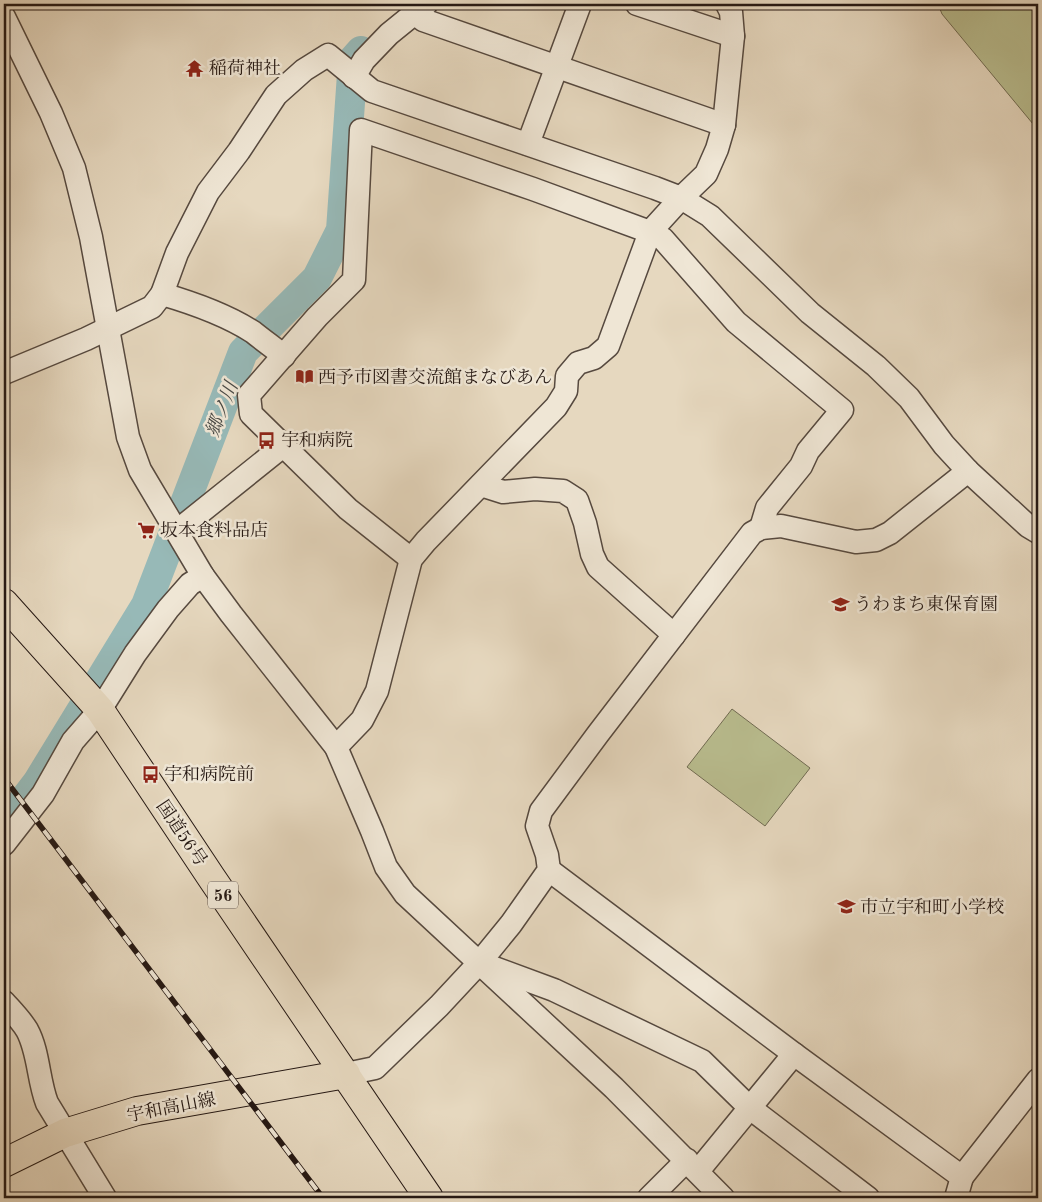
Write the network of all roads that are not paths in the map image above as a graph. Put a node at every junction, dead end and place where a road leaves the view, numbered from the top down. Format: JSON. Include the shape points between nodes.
{"nodes":[{"id":1,"x":580,"y":4,"type":"edge"},
{"id":2,"x":637,"y":4,"type":"edge"},
{"id":3,"x":727,"y":4,"type":"edge"},
{"id":4,"x":421,"y":8,"type":"edge"},
{"id":5,"x":4,"y":17,"type":"edge"},
{"id":6,"x":733,"y":36,"type":"junction"},
{"id":7,"x":557,"y":66,"type":"junction"},
{"id":8,"x":354,"y":77,"type":"junction"},
{"id":9,"x":724,"y":125,"type":"junction"},
{"id":10,"x":528,"y":144,"type":"junction"},
{"id":11,"x":681,"y":198,"type":"junction"},
{"id":12,"x":650,"y":232,"type":"junction"},
{"id":13,"x":162,"y":294,"type":"junction"},
{"id":14,"x":107,"y":328,"type":"junction"},
{"id":15,"x":284,"y":356,"type":"junction"},
{"id":16,"x":4,"y":373,"type":"edge"},
{"id":17,"x":283,"y":446,"type":"junction"},
{"id":18,"x":968,"y":471,"type":"junction"},
{"id":19,"x":481,"y":485,"type":"junction"},
{"id":20,"x":761,"y":528,"type":"junction"},
{"id":21,"x":177,"y":531,"type":"junction"},
{"id":22,"x":1038,"y":532,"type":"edge"},
{"id":23,"x":411,"y":559,"type":"junction"},
{"id":24,"x":204,"y":576,"type":"junction"},
{"id":25,"x":4,"y":603,"type":"edge"},
{"id":26,"x":674,"y":635,"type":"junction"},
{"id":27,"x":100,"y":710,"type":"junction"},
{"id":28,"x":336,"y":747,"type":"junction"},
{"id":29,"x":4,"y":844,"type":"edge"},
{"id":30,"x":549,"y":870,"type":"junction"},
{"id":31,"x":480,"y":962,"type":"junction"},
{"id":32,"x":4,"y":1002,"type":"edge"},
{"id":33,"x":794,"y":1054,"type":"junction"},
{"id":34,"x":346,"y":1074,"type":"junction"},
{"id":35,"x":1038,"y":1080,"type":"edge"},
{"id":36,"x":750,"y":1108,"type":"junction"},
{"id":37,"x":65,"y":1133,"type":"junction"},
{"id":38,"x":4,"y":1163,"type":"edge"},
{"id":39,"x":692,"y":1166,"type":"junction"},
{"id":40,"x":959,"y":1188,"type":"edge"},
{"id":41,"x":105,"y":1198,"type":"edge"},
{"id":42,"x":429,"y":1198,"type":"edge"},
{"id":43,"x":649,"y":1198,"type":"edge"},
{"id":44,"x":723,"y":1198,"type":"edge"},
{"id":45,"x":868,"y":1198,"type":"edge"}],
"edges":[{"from":1,"to":7,"type":"street"},
{"from":2,"to":6,"type":"street"},
{"from":3,"to":6,"type":"street"},
{"from":4,"to":7,"type":"street","via":[[423,20]]},
{"from":4,"to":8,"type":"street","via":[[389,34],[364,60]]},
{"from":5,"to":14,"type":"street","via":[[74,168]]},
{"from":6,"to":9,"type":"street"},
{"from":7,"to":9,"type":"street"},
{"from":7,"to":10,"type":"street"},
{"from":8,"to":10,"type":"street","via":[[372,91]]},
{"from":8,"to":13,"type":"street","via":[[328,55],[304,70],[276,95],[208,192],[177,254]]},
{"from":9,"to":11,"type":"street","via":[[706,174]]},
{"from":10,"to":11,"type":"street"},
{"from":11,"to":12,"type":"street"},
{"from":11,"to":18,"type":"street","via":[[710,216],[810,313],[882,372],[909,398]]},
{"from":12,"to":15,"type":"street","via":[[361,130],[354,280],[316,317]]},
{"from":12,"to":19,"type":"street","via":[[608,346],[594,358],[578,363],[568,376],[566,391],[556,407]]},
{"from":12,"to":20,"type":"street","via":[[664,239],[736,322],[842,410],[767,508]]},
{"from":13,"to":14,"type":"street","via":[[152,307]]},
{"from":13,"to":15,"type":"street","via":[[224,317],[252,332]]},
{"from":14,"to":16,"type":"street"},
{"from":14,"to":21,"type":"street","via":[[128,437],[140,470]]},
{"from":15,"to":17,"type":"street","via":[[249,395],[251,414]]},
{"from":17,"to":21,"type":"street"},
{"from":17,"to":23,"type":"street","via":[[348,509]]},
{"from":18,"to":20,"type":"street","via":[[890,534],[876,540],[856,542],[781,526]]},
{"from":18,"to":22,"type":"street"},
{"from":19,"to":23,"type":"street"},
{"from":19,"to":26,"type":"street","via":[[503,492],[564,491],[577,500],[598,567]]},
{"from":20,"to":26,"type":"street","via":[[752,534]]},
{"from":21,"to":24,"type":"street"},
{"from":23,"to":28,"type":"street","via":[[377,691],[362,720]]},
{"from":24,"to":27,"type":"street","via":[[190,584],[168,609]]},
{"from":24,"to":28,"type":"street"},
{"from":25,"to":27,"type":"main road","name":"国道56号","number":"56"},
{"from":26,"to":30,"type":"street","via":[[541,811],[537,826]]},
{"from":27,"to":29,"type":"street","via":[[73,741],[43,794]]},
{"from":27,"to":34,"type":"main road","name":"国道56号","number":"56"},
{"from":28,"to":31,"type":"street","via":[[386,867],[405,894]]},
{"from":30,"to":31,"type":"street"},
{"from":30,"to":33,"type":"street"},
{"from":31,"to":34,"type":"street","via":[[375,1068]]},
{"from":31,"to":36,"type":"street","via":[[554,990],[702,1061]]},
{"from":31,"to":39,"type":"street"},
{"from":32,"to":37,"type":"street","via":[[27,1031],[42,1090]]},
{"from":33,"to":36,"type":"street"},
{"from":33,"to":40,"type":"street"},
{"from":34,"to":37,"type":"main road","name":"宇和高山線","via":[[137,1111]]},
{"from":34,"to":42,"type":"main road","name":"国道56号","number":"56"},
{"from":35,"to":40,"type":"street"},
{"from":36,"to":39,"type":"street"},
{"from":36,"to":45,"type":"street"},
{"from":37,"to":38,"type":"main road","name":"宇和高山線"},
{"from":37,"to":41,"type":"street"},
{"from":39,"to":43,"type":"street"},
{"from":39,"to":44,"type":"street"}]}
